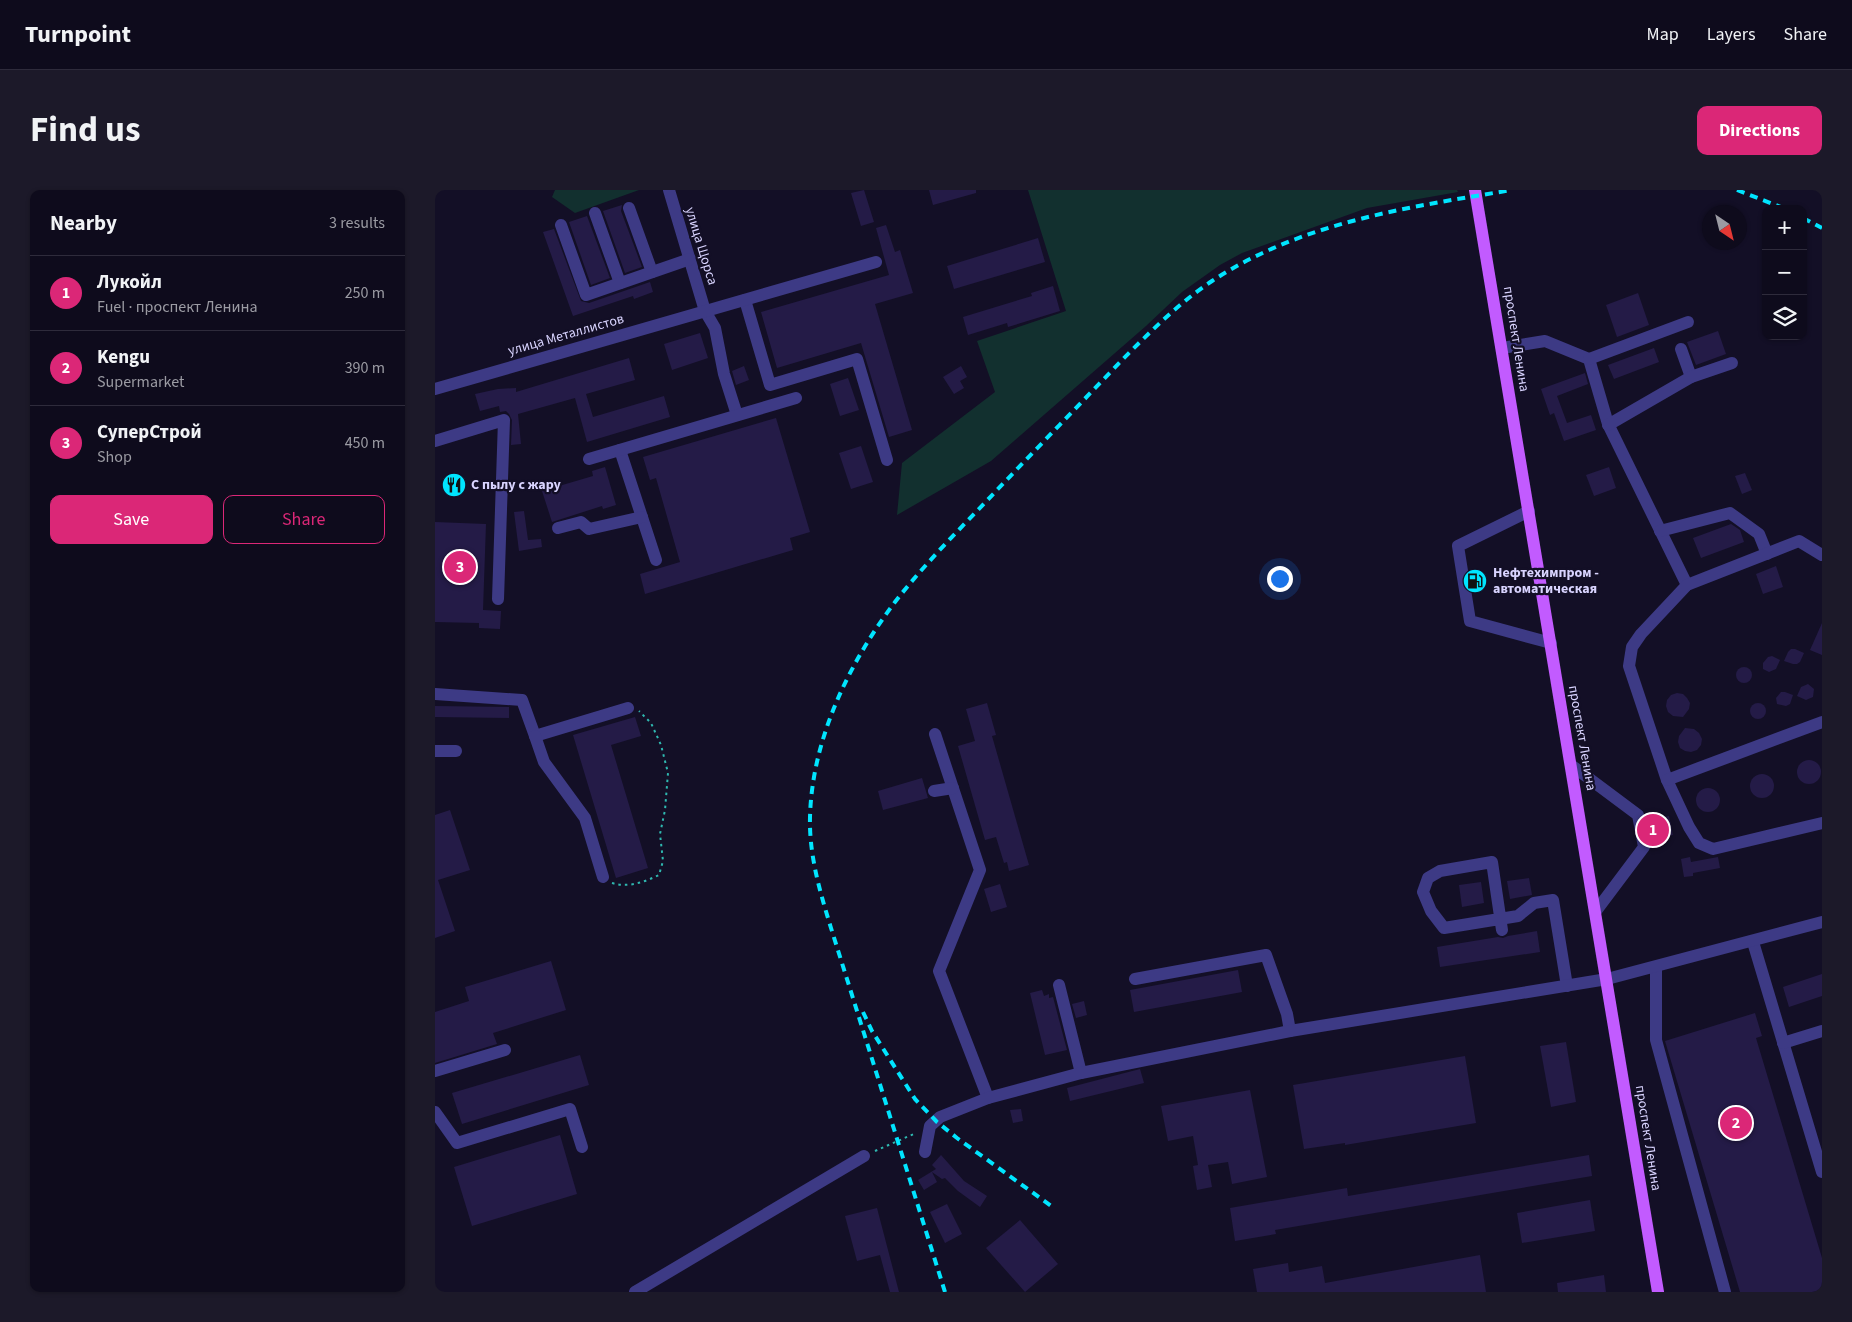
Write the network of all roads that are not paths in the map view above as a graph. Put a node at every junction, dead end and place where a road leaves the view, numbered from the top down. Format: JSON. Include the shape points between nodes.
{"nodes":[{"id":1,"x":669,"y":190,"type":"edge"},
{"id":2,"x":1475,"y":190,"type":"edge"},
{"id":3,"x":629,"y":208,"type":"dead end"},
{"id":4,"x":595,"y":214,"type":"dead end"},
{"id":5,"x":561,"y":225,"type":"dead end"},
{"id":6,"x":690,"y":259,"type":"junction"},
{"id":7,"x":876,"y":262,"type":"dead end"},
{"id":8,"x":652,"y":272,"type":"junction"},
{"id":9,"x":620,"y":283,"type":"junction"},
{"id":10,"x":745,"y":300,"type":"junction"},
{"id":11,"x":705,"y":311,"type":"junction"},
{"id":12,"x":1688,"y":322,"type":"dead end"},
{"id":13,"x":1503,"y":348,"type":"junction"},
{"id":14,"x":1681,"y":349,"type":"dead end"},
{"id":15,"x":1589,"y":359,"type":"junction"},
{"id":16,"x":1732,"y":362,"type":"dead end"},
{"id":17,"x":1691,"y":377,"type":"junction"},
{"id":18,"x":435,"y":389,"type":"edge"},
{"id":19,"x":796,"y":398,"type":"dead end"},
{"id":20,"x":737,"y":415,"type":"junction"},
{"id":21,"x":1609,"y":425,"type":"junction"},
{"id":22,"x":435,"y":441,"type":"edge"},
{"id":23,"x":620,"y":450,"type":"junction"},
{"id":24,"x":589,"y":459,"type":"dead end"},
{"id":25,"x":887,"y":460,"type":"dead end"},
{"id":26,"x":1529,"y":510,"type":"junction"},
{"id":27,"x":642,"y":517,"type":"junction"},
{"id":28,"x":558,"y":528,"type":"dead end"},
{"id":29,"x":1660,"y":531,"type":"junction"},
{"id":30,"x":1767,"y":554,"type":"junction"},
{"id":31,"x":1822,"y":555,"type":"edge"},
{"id":32,"x":656,"y":560,"type":"dead end"},
{"id":33,"x":1687,"y":586,"type":"junction"},
{"id":34,"x":498,"y":599,"type":"dead end"},
{"id":35,"x":1551,"y":642,"type":"junction"},
{"id":36,"x":435,"y":694,"type":"edge"},
{"id":37,"x":628,"y":708,"type":"road end"},
{"id":38,"x":1822,"y":722,"type":"edge"},
{"id":39,"x":935,"y":734,"type":"dead end"},
{"id":40,"x":535,"y":736,"type":"junction"},
{"id":41,"x":435,"y":751,"type":"edge"},
{"id":42,"x":456,"y":752,"type":"dead end"},
{"id":43,"x":1571,"y":765,"type":"junction"},
{"id":44,"x":1667,"y":780,"type":"junction"},
{"id":45,"x":953,"y":788,"type":"junction"},
{"id":46,"x":934,"y":791,"type":"dead end"},
{"id":47,"x":1822,"y":823,"type":"edge"},
{"id":48,"x":603,"y":877,"type":"road end"},
{"id":49,"x":1596,"y":911,"type":"junction"},
{"id":50,"x":1822,"y":922,"type":"edge"},
{"id":51,"x":1501,"y":924,"type":"junction"},
{"id":52,"x":1753,"y":942,"type":"junction"},
{"id":53,"x":1656,"y":968,"type":"junction"},
{"id":54,"x":1607,"y":979,"type":"junction"},
{"id":55,"x":1135,"y":980,"type":"dead end"},
{"id":56,"x":1059,"y":984,"type":"dead end"},
{"id":57,"x":1567,"y":986,"type":"junction"},
{"id":58,"x":1290,"y":1031,"type":"junction"},
{"id":59,"x":1822,"y":1031,"type":"edge"},
{"id":60,"x":1783,"y":1043,"type":"junction"},
{"id":61,"x":505,"y":1050,"type":"dead end"},
{"id":62,"x":435,"y":1071,"type":"edge"},
{"id":63,"x":1081,"y":1074,"type":"junction"},
{"id":64,"x":988,"y":1098,"type":"junction"},
{"id":65,"x":435,"y":1112,"type":"edge"},
{"id":66,"x":581,"y":1147,"type":"dead end"},
{"id":67,"x":925,"y":1152,"type":"dead end"},
{"id":68,"x":863,"y":1156,"type":"road end"},
{"id":69,"x":1822,"y":1172,"type":"edge"},
{"id":70,"x":635,"y":1292,"type":"edge"},
{"id":71,"x":1658,"y":1292,"type":"edge"},
{"id":72,"x":1725,"y":1292,"type":"edge"}],
"edges":[{"from":1,"to":6,"type":"street","name":"улица Щорса"},
{"from":2,"to":13,"type":"main road","name":"проспект Ленина"},
{"from":3,"to":8,"type":"street"},
{"from":4,"to":9,"type":"street"},
{"from":5,"to":9,"type":"street","via":[[586,295]]},
{"from":6,"to":8,"type":"street"},
{"from":6,"to":11,"type":"street","name":"улица Щорса"},
{"from":7,"to":10,"type":"street","name":"улица Металлистов"},
{"from":8,"to":9,"type":"street"},
{"from":10,"to":11,"type":"street","name":"улица Металлистов"},
{"from":10,"to":25,"type":"street","via":[[770,385],[857,359]]},
{"from":11,"to":18,"type":"street","name":"улица Металлистов"},
{"from":11,"to":20,"type":"street","name":"улица Щорса","via":[[715,328],[724,374]]},
{"from":12,"to":15,"type":"street"},
{"from":13,"to":15,"type":"street","via":[[1545,341]]},
{"from":13,"to":26,"type":"main road","name":"проспект Ленина"},
{"from":14,"to":17,"type":"street"},
{"from":15,"to":21,"type":"street"},
{"from":16,"to":17,"type":"street"},
{"from":17,"to":21,"type":"street"},
{"from":19,"to":20,"type":"street"},
{"from":20,"to":23,"type":"street"},
{"from":21,"to":29,"type":"street"},
{"from":22,"to":34,"type":"street","via":[[503,420]]},
{"from":23,"to":24,"type":"street"},
{"from":23,"to":27,"type":"street"},
{"from":26,"to":35,"type":"main road","name":"проспект Ленина"},
{"from":26,"to":35,"type":"street","via":[[1458,546],[1470,621]]},
{"from":27,"to":28,"type":"street","via":[[589,529],[581,522]]},
{"from":27,"to":32,"type":"street"},
{"from":29,"to":30,"type":"street","via":[[1730,513],[1759,534]]},
{"from":29,"to":33,"type":"street"},
{"from":30,"to":31,"type":"street","via":[[1799,541]]},
{"from":30,"to":33,"type":"street"},
{"from":33,"to":44,"type":"street","via":[[1641,634],[1632,647],[1629,666]]},
{"from":35,"to":43,"type":"main road","name":"проспект Ленина"},
{"from":36,"to":40,"type":"street","via":[[521,700]]},
{"from":37,"to":40,"type":"street"},
{"from":38,"to":44,"type":"street"},
{"from":39,"to":45,"type":"street"},
{"from":40,"to":48,"type":"street","via":[[544,762],[585,818]]},
{"from":41,"to":42,"type":"street"},
{"from":43,"to":49,"type":"main road","name":"проспект Ленина"},
{"from":43,"to":49,"type":"street","via":[[1638,815],[1644,848]]},
{"from":44,"to":47,"type":"street","via":[[1699,843],[1713,849]]},
{"from":45,"to":46,"type":"street"},
{"from":45,"to":64,"type":"street","via":[[980,870],[939,971]]},
{"from":49,"to":54,"type":"main road","name":"проспект Ленина"},
{"from":50,"to":52,"type":"street"},
{"from":51,"to":51,"type":"street","via":[[1444,928],[1431,911],[1423,892],[1427,878],[1440,871],[1492,862]]},
{"from":51,"to":57,"type":"street","via":[[1534,903],[1553,900]]},
{"from":52,"to":53,"type":"street"},
{"from":52,"to":60,"type":"street"},
{"from":53,"to":54,"type":"street"},
{"from":53,"to":72,"type":"street","via":[[1656,1040]]},
{"from":54,"to":57,"type":"street"},
{"from":54,"to":71,"type":"main road","name":"проспект Ленина"},
{"from":55,"to":58,"type":"street","via":[[1265,955]]},
{"from":56,"to":63,"type":"street"},
{"from":57,"to":58,"type":"street"},
{"from":58,"to":63,"type":"street"},
{"from":59,"to":60,"type":"street"},
{"from":60,"to":69,"type":"street"},
{"from":61,"to":62,"type":"street"},
{"from":63,"to":64,"type":"street","via":[[1028,1093]]},
{"from":64,"to":67,"type":"street","via":[[940,1117],[930,1126]]},
{"from":65,"to":66,"type":"street","via":[[457,1143],[570,1109]]},
{"from":68,"to":70,"type":"street"}]}
